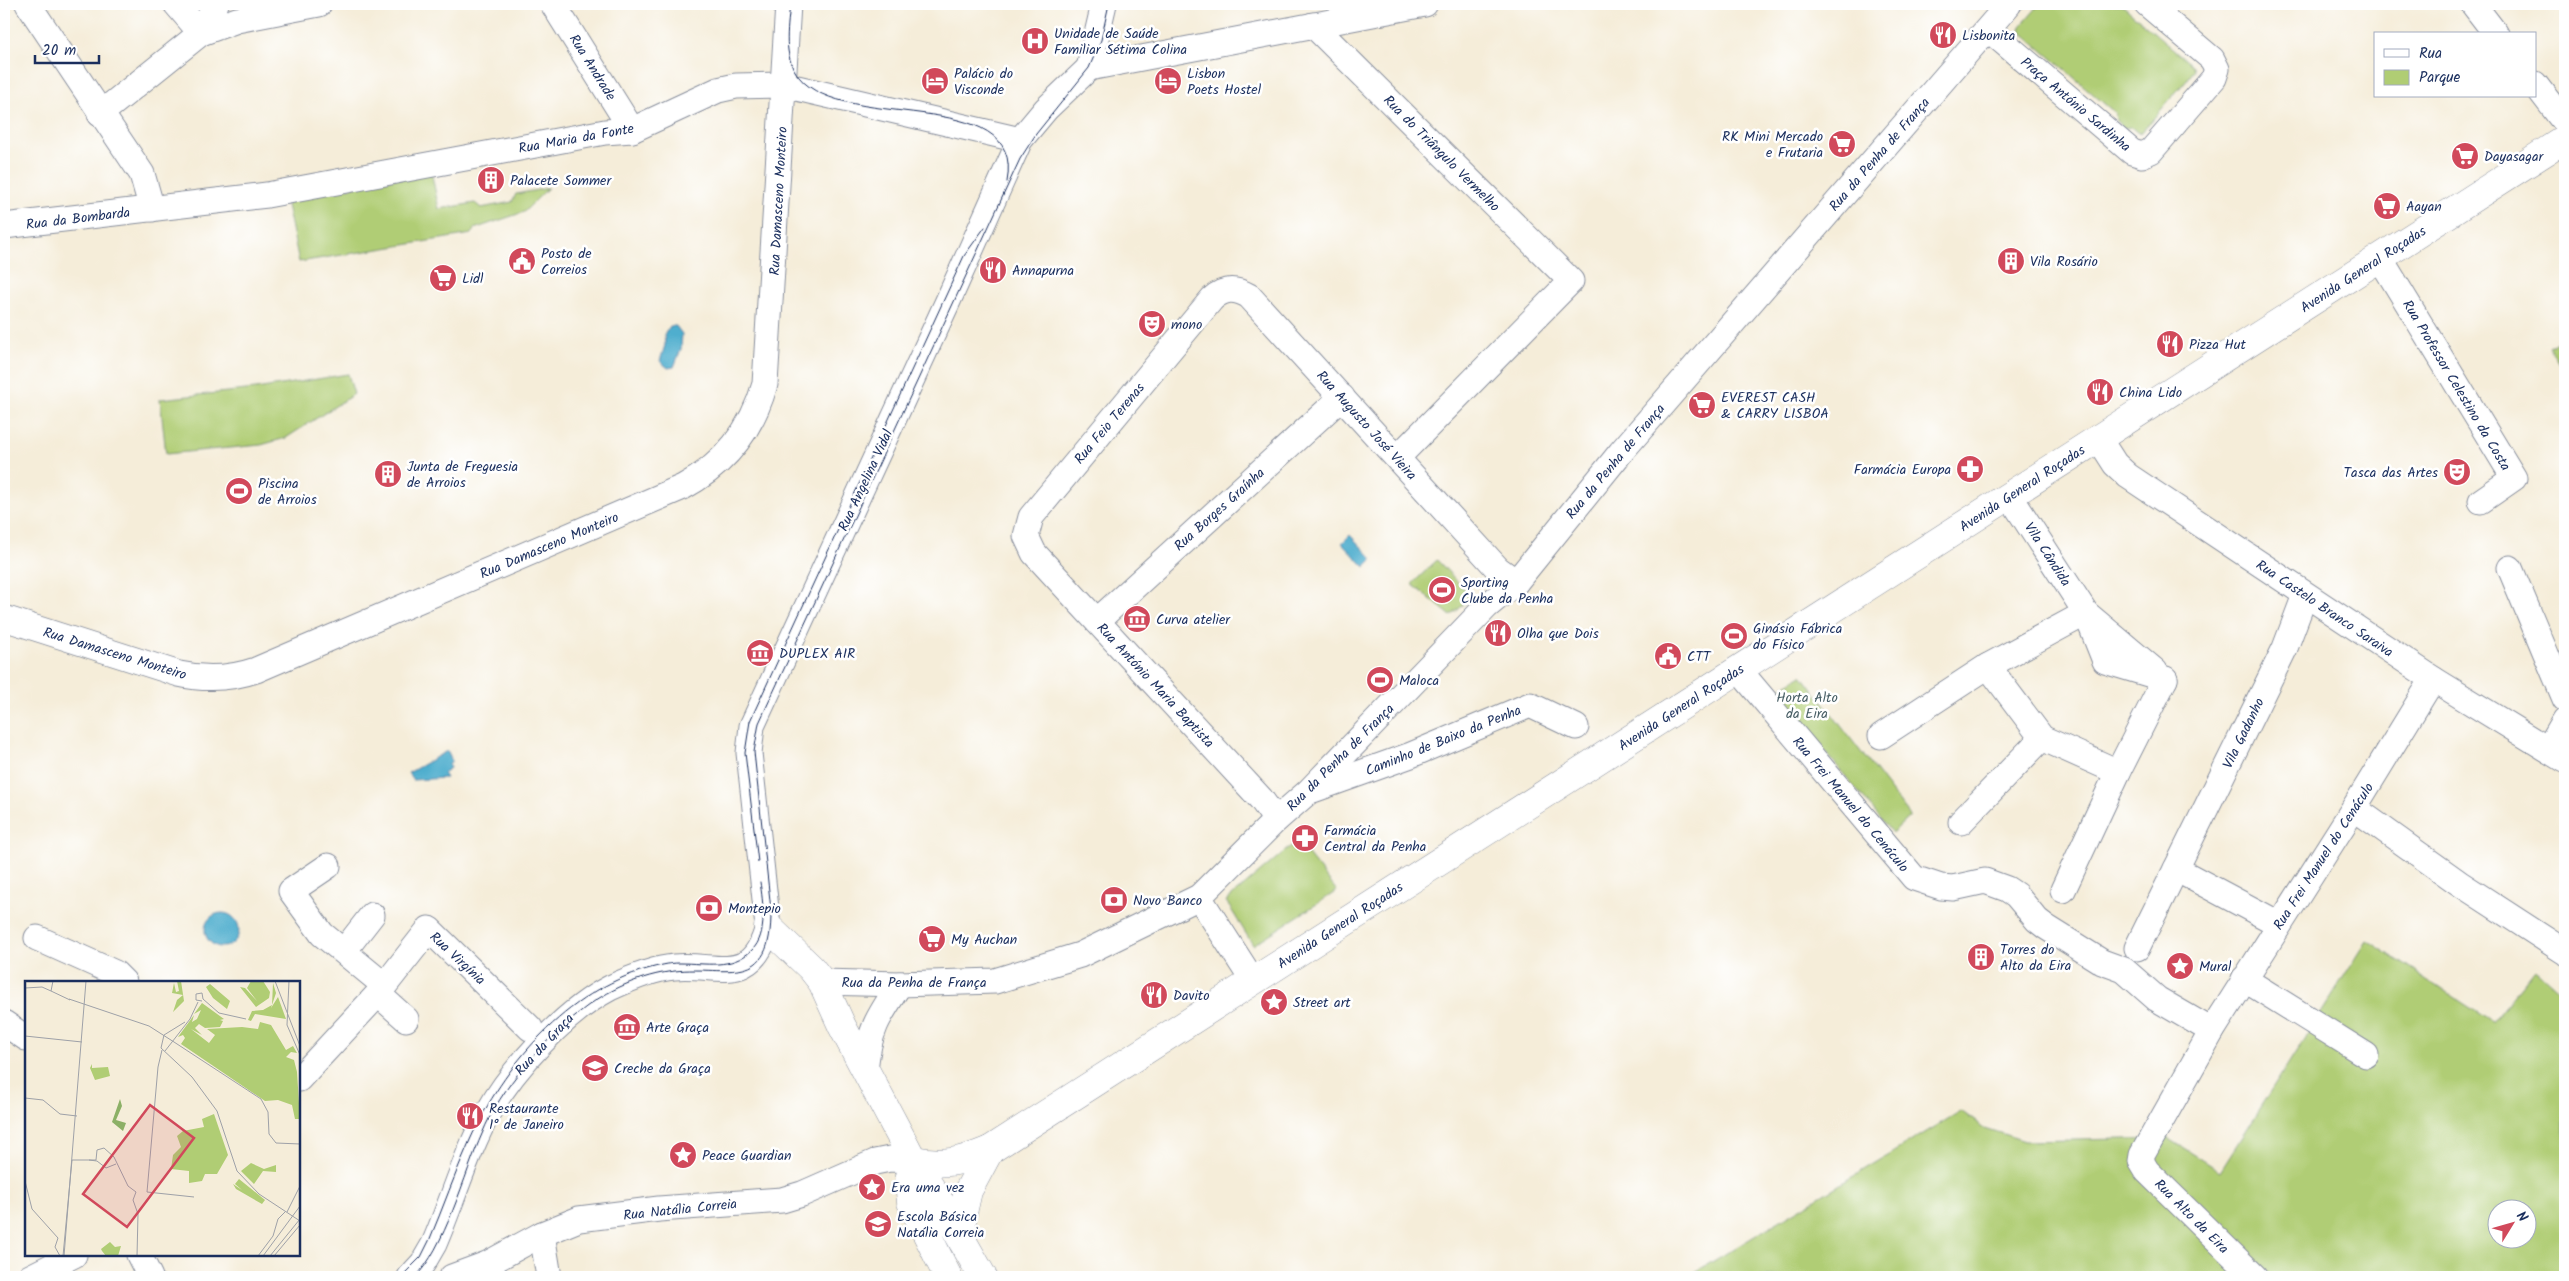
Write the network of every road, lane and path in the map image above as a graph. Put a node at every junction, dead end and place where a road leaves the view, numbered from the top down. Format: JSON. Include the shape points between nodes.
{"nodes":[{"id":1,"x":28,"y":4,"type":"edge"},
{"id":2,"x":176,"y":4,"type":"edge"},
{"id":3,"x":216,"y":4,"type":"edge"},
{"id":4,"x":319,"y":4,"type":"edge"},
{"id":5,"x":553,"y":4,"type":"edge"},
{"id":6,"x":788,"y":4,"type":"edge"},
{"id":7,"x":1104,"y":4,"type":"edge"},
{"id":8,"x":1425,"y":4,"type":"edge"},
{"id":9,"x":2009,"y":4,"type":"edge"},
{"id":10,"x":2147,"y":4,"type":"edge"},
{"id":11,"x":2473,"y":4,"type":"edge"},
{"id":12,"x":1313,"y":25,"type":"junction"},
{"id":13,"x":1988,"y":29,"type":"junction"},
{"id":14,"x":2494,"y":32,"type":"edge"},
{"id":15,"x":201,"y":33,"type":"junction"},
{"id":16,"x":1089,"y":68,"type":"junction"},
{"id":17,"x":784,"y":85,"type":"junction"},
{"id":18,"x":2536,"y":85,"type":"edge"},
{"id":19,"x":100,"y":114,"type":"junction"},
{"id":20,"x":2565,"y":123,"type":"edge"},
{"id":21,"x":632,"y":130,"type":"junction"},
{"id":22,"x":2565,"y":139,"type":"edge"},
{"id":23,"x":1020,"y":140,"type":"junction"},
{"id":24,"x":152,"y":209,"type":"junction"},
{"id":25,"x":4,"y":226,"type":"edge"},
{"id":26,"x":2380,"y":258,"type":"junction"},
{"id":27,"x":1212,"y":299,"type":"joint"},
{"id":28,"x":1342,"y":397,"type":"junction"},
{"id":29,"x":2099,"y":439,"type":"junction"},
{"id":30,"x":1397,"y":458,"type":"junction"},
{"id":31,"x":2010,"y":496,"type":"junction"},
{"id":32,"x":2481,"y":501,"type":"dead end"},
{"id":33,"x":1034,"y":553,"type":"joint"},
{"id":34,"x":2510,"y":568,"type":"dead end"},
{"id":35,"x":1516,"y":582,"type":"junction"},
{"id":36,"x":2305,"y":594,"type":"junction"},
{"id":37,"x":2086,"y":614,"type":"junction"},
{"id":38,"x":4,"y":618,"type":"edge"},
{"id":39,"x":1097,"y":621,"type":"junction"},
{"id":40,"x":1988,"y":666,"type":"junction"},
{"id":41,"x":1738,"y":670,"type":"junction"},
{"id":42,"x":2433,"y":679,"type":"junction"},
{"id":43,"x":2565,"y":699,"type":"edge"},
{"id":44,"x":2565,"y":720,"type":"edge"},
{"id":45,"x":1576,"y":727,"type":"dead end"},
{"id":46,"x":1881,"y":736,"type":"dead end"},
{"id":47,"x":2042,"y":738,"type":"junction"},
{"id":48,"x":2556,"y":754,"type":"edge"},
{"id":49,"x":2118,"y":772,"type":"junction"},
{"id":50,"x":1308,"y":792,"type":"junction"},
{"id":51,"x":2354,"y":808,"type":"junction"},
{"id":52,"x":1276,"y":820,"type":"junction"},
{"id":53,"x":1961,"y":822,"type":"dead end"},
{"id":54,"x":328,"y":866,"type":"dead end"},
{"id":55,"x":2176,"y":869,"type":"junction"},
{"id":56,"x":2062,"y":890,"type":"dead end"},
{"id":57,"x":1199,"y":897,"type":"junction"},
{"id":58,"x":372,"y":914,"type":"dead end"},
{"id":59,"x":2279,"y":924,"type":"junction"},
{"id":60,"x":768,"y":927,"type":"junction"},
{"id":61,"x":37,"y":938,"type":"dead end"},
{"id":62,"x":2562,"y":945,"type":"edge"},
{"id":63,"x":2137,"y":948,"type":"dead end"},
{"id":64,"x":344,"y":950,"type":"junction"},
{"id":65,"x":2244,"y":979,"type":"junction"},
{"id":66,"x":123,"y":981,"type":"edge"},
{"id":67,"x":1253,"y":981,"type":"junction"},
{"id":68,"x":822,"y":982,"type":"junction"},
{"id":69,"x":900,"y":984,"type":"junction"},
{"id":70,"x":381,"y":989,"type":"junction"},
{"id":71,"x":406,"y":1019,"type":"dead end"},
{"id":72,"x":4,"y":1023,"type":"edge"},
{"id":73,"x":530,"y":1028,"type":"dead end"},
{"id":74,"x":2212,"y":1031,"type":"junction"},
{"id":75,"x":25,"y":1037,"type":"edge"},
{"id":76,"x":2366,"y":1055,"type":"dead end"},
{"id":77,"x":865,"y":1070,"type":"junction"},
{"id":78,"x":300,"y":1079,"type":"edge"},
{"id":79,"x":2145,"y":1149,"type":"joint"},
{"id":80,"x":990,"y":1150,"type":"junction"},
{"id":81,"x":913,"y":1160,"type":"junction"},
{"id":82,"x":542,"y":1234,"type":"junction"},
{"id":83,"x":964,"y":1244,"type":"junction"},
{"id":84,"x":72,"y":1256,"type":"edge"},
{"id":85,"x":140,"y":1256,"type":"edge"},
{"id":86,"x":30,"y":1277,"type":"edge"},
{"id":87,"x":150,"y":1277,"type":"edge"},
{"id":88,"x":410,"y":1277,"type":"edge"},
{"id":89,"x":452,"y":1277,"type":"edge"},
{"id":90,"x":549,"y":1277,"type":"edge"},
{"id":91,"x":948,"y":1277,"type":"edge"},
{"id":92,"x":983,"y":1277,"type":"edge"},
{"id":93,"x":2255,"y":1277,"type":"edge"}],
"edges":[{"from":1,"to":19,"type":"street"},
{"from":2,"to":15,"type":"street"},
{"from":3,"to":15,"type":"street"},
{"from":4,"to":15,"type":"street","via":[[237,20]]},
{"from":5,"to":21,"type":"street","name":"Rua Andrade"},
{"from":6,"to":17,"type":"street","name":"Rua Damasceno Monteiro"},
{"from":7,"to":16,"type":"street"},
{"from":8,"to":12,"type":"street"},
{"from":9,"to":13,"type":"street","name":"Rua da Penha de França"},
{"from":10,"to":13,"type":"street","name":"Praça António Sardinha","via":[[2212,59],[2217,69],[2214,78],[2151,151],[2142,155],[2132,152]]},
{"from":11,"to":14,"type":"street"},
{"from":12,"to":16,"type":"street"},
{"from":12,"to":30,"type":"street","name":"Rua do Triângulo Vermelho","via":[[1570,281]]},
{"from":13,"to":35,"type":"street","name":"Rua da Penha de França","via":[[1621,452]]},
{"from":15,"to":19,"type":"street"},
{"from":16,"to":23,"type":"street","name":"Rua Angelina Vidal","via":[[1046,109]]},
{"from":17,"to":21,"type":"street","name":"Rua Maria da Fonte","via":[[736,86],[718,90]]},
{"from":17,"to":23,"type":"street","name":"Rua Maria da Fonte"},
{"from":17,"to":38,"type":"street","name":"Rua Damasceno Monteiro","via":[[766,384],[742,437],[716,466],[700,478],[256,670],[231,677],[204,678],[179,674]]},
{"from":18,"to":20,"type":"street"},
{"from":19,"to":24,"type":"street","via":[[142,174]]},
{"from":21,"to":24,"type":"street","name":"Rua Maria da Fonte","via":[[605,132],[267,195]]},
{"from":22,"to":26,"type":"street","name":"Avenida General Roçadas"},
{"from":23,"to":60,"type":"street","name":"Rua Angelina Vidal","via":[[752,726],[749,753]]},
{"from":24,"to":25,"type":"street","name":"Rua da Bombarda"},
{"from":26,"to":29,"type":"street","name":"Avenida General Roçadas"},
{"from":26,"to":32,"type":"street","name":"Rua Professor Celestino da Costa","via":[[2514,478]]},
{"from":27,"to":28,"type":"street","name":"Rua Augusto José Vieira","via":[[1218,293],[1230,290],[1249,296]]},
{"from":27,"to":33,"type":"street","name":"Rua Feio Terenas","via":[[1031,517],[1026,536]]},
{"from":28,"to":30,"type":"street","name":"Rua Augusto José Vieira"},
{"from":28,"to":39,"type":"street","name":"Rua Borges Graínha"},
{"from":29,"to":31,"type":"street","name":"Avenida General Roçadas"},
{"from":29,"to":36,"type":"street","name":"Rua Castelo Branco Saraiva","via":[[2115,464],[2128,476]]},
{"from":30,"to":35,"type":"street","name":"Rua Augusto José Vieira","via":[[1498,568]]},
{"from":31,"to":37,"type":"street","name":"Vila Cândida"},
{"from":31,"to":41,"type":"street","name":"Avenida General Roçadas"},
{"from":33,"to":39,"type":"street","name":"Rua António Maria Baptista"},
{"from":34,"to":43,"type":"street"},
{"from":35,"to":50,"type":"street","name":"Rua da Penha de França","via":[[1487,606]]},
{"from":36,"to":42,"type":"street","name":"Rua Castelo Branco Saraiva"},
{"from":36,"to":55,"type":"street","name":"Vila Gadanho","via":[[2286,648]]},
{"from":37,"to":40,"type":"street"},
{"from":37,"to":49,"type":"street","name":"Vila Cândida","via":[[2165,679]]},
{"from":39,"to":52,"type":"street","name":"Rua António Maria Baptista","via":[[1261,799]]},
{"from":40,"to":46,"type":"street"},
{"from":40,"to":47,"type":"street"},
{"from":41,"to":67,"type":"street","name":"Avenida General Roçadas"},
{"from":41,"to":74,"type":"street","name":"Rua Frei Manuel do Cenáculo","via":[[1914,878],[1941,887],[1985,882],[2007,889],[2046,927],[2102,962],[2124,970],[2157,999]]},
{"from":42,"to":48,"type":"street","name":"Rua Castelo Branco Saraiva"},
{"from":42,"to":51,"type":"street","name":"Rua Frei Manuel do Cenáculo"},
{"from":44,"to":48,"type":"street"},
{"from":45,"to":50,"type":"street","name":"Caminho de Baixo da Penha","via":[[1530,705],[1411,755]]},
{"from":47,"to":49,"type":"street"},
{"from":47,"to":53,"type":"street"},
{"from":49,"to":56,"type":"street","name":"Vila Cândida"},
{"from":50,"to":52,"type":"street","name":"Rua da Penha de França"},
{"from":51,"to":59,"type":"street","name":"Rua Frei Manuel do Cenáculo"},
{"from":51,"to":62,"type":"street","via":[[2544,940]]},
{"from":52,"to":57,"type":"street","name":"Rua da Penha de França"},
{"from":54,"to":64,"type":"street","via":[[291,891],[322,934]]},
{"from":55,"to":59,"type":"street"},
{"from":55,"to":63,"type":"street","name":"Vila Gadanho"},
{"from":57,"to":67,"type":"street"},
{"from":57,"to":69,"type":"street","name":"Rua da Penha de França","via":[[1080,955],[996,981]]},
{"from":58,"to":64,"type":"street"},
{"from":59,"to":65,"type":"street","name":"Rua Frei Manuel do Cenáculo"},
{"from":60,"to":68,"type":"street"},
{"from":60,"to":88,"type":"street","name":"Rua da Graça","via":[[762,948],[743,965],[727,969],[673,967],[646,974],[602,992],[564,1021],[515,1074],[490,1110],[434,1244]]},
{"from":61,"to":66,"type":"street","via":[[115,973]]},
{"from":64,"to":70,"type":"street"},
{"from":65,"to":74,"type":"street","name":"Rua Frei Manuel do Cenáculo"},
{"from":65,"to":76,"type":"street"},
{"from":67,"to":80,"type":"street","name":"Avenida General Roçadas"},
{"from":68,"to":69,"type":"street","name":"Rua da Penha de França"},
{"from":68,"to":77,"type":"street"},
{"from":69,"to":77,"type":"street","via":[[875,1022],[867,1044]]},
{"from":70,"to":71,"type":"street"},
{"from":70,"to":73,"type":"street","name":"Rua Virgínia","via":[[429,929]]},
{"from":70,"to":78,"type":"street"},
{"from":72,"to":75,"type":"street"},
{"from":74,"to":79,"type":"street","name":"Rua Frei Manuel do Cenáculo"},
{"from":77,"to":81,"type":"street"},
{"from":79,"to":93,"type":"street","name":"Rua Alto da Eira","via":[[2142,1161],[2147,1171]]},
{"from":80,"to":81,"type":"street","name":"Avenida General Roçadas","via":[[950,1164]]},
{"from":80,"to":83,"type":"street","via":[[968,1191],[962,1217]]},
{"from":81,"to":82,"type":"street","name":"Rua Natália Correia","via":[[875,1162],[782,1200],[659,1209],[579,1219]]},
{"from":81,"to":83,"type":"street"},
{"from":81,"to":91,"type":"street","via":[[909,1182],[911,1202]]},
{"from":82,"to":89,"type":"street","name":"Rua Natália Correia","via":[[487,1264]]},
{"from":82,"to":90,"type":"street"},
{"from":83,"to":92,"type":"street"},
{"from":84,"to":86,"type":"street"},
{"from":85,"to":87,"type":"street"}]}
